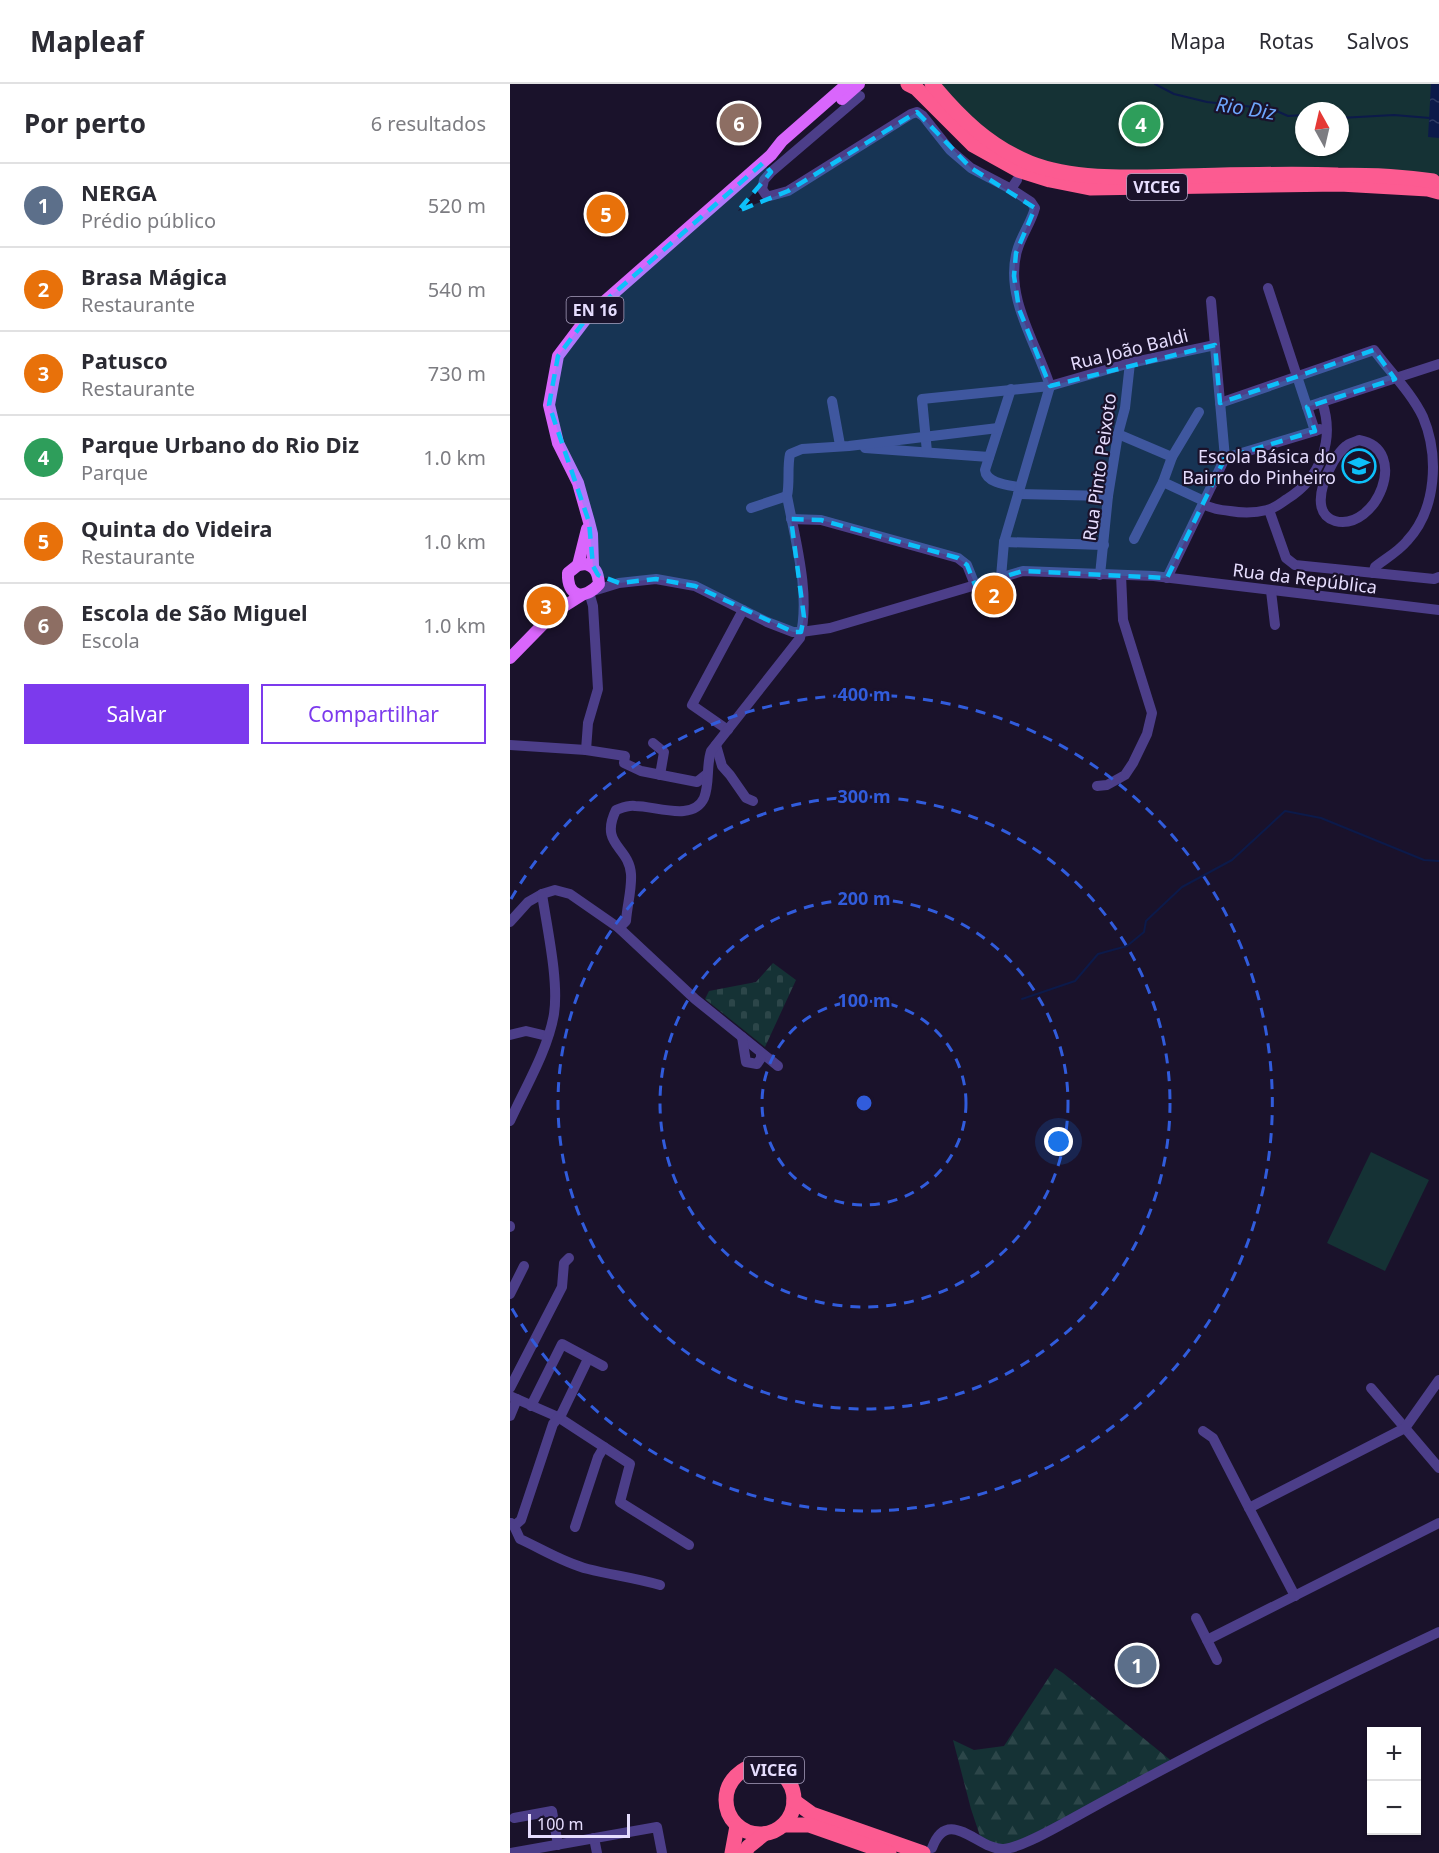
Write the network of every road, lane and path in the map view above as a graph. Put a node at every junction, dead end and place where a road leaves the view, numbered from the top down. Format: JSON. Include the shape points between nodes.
{"nodes":[{"id":1,"x":847,"y":84,"type":"edge"},
{"id":2,"x":908,"y":84,"type":"edge"},
{"id":3,"x":932,"y":84,"type":"edge"},
{"id":4,"x":860,"y":90,"type":"edge"},
{"id":5,"x":769,"y":163,"type":"junction"},
{"id":6,"x":1439,"y":182,"type":"edge"},
{"id":7,"x":1439,"y":192,"type":"edge"},
{"id":8,"x":1268,"y":288,"type":"dead end"},
{"id":9,"x":1211,"y":301,"type":"dead end"},
{"id":10,"x":1215,"y":345,"type":"junction"},
{"id":11,"x":1130,"y":363,"type":"junction"},
{"id":12,"x":1439,"y":364,"type":"edge"},
{"id":13,"x":1296,"y":376,"type":"junction"},
{"id":14,"x":1395,"y":379,"type":"junction"},
{"id":15,"x":1050,"y":386,"type":"junction"},
{"id":16,"x":1011,"y":389,"type":"junction"},
{"id":17,"x":832,"y":401,"type":"dead end"},
{"id":18,"x":1322,"y":402,"type":"junction"},
{"id":19,"x":1220,"y":403,"type":"junction"},
{"id":20,"x":1307,"y":407,"type":"junction"},
{"id":21,"x":1199,"y":412,"type":"dead end"},
{"id":22,"x":1327,"y":427,"type":"junction"},
{"id":23,"x":998,"y":428,"type":"junction"},
{"id":24,"x":1315,"y":431,"type":"junction"},
{"id":25,"x":1118,"y":434,"type":"junction"},
{"id":26,"x":926,"y":436,"type":"junction"},
{"id":27,"x":845,"y":445,"type":"junction"},
{"id":28,"x":927,"y":452,"type":"junction"},
{"id":29,"x":1325,"y":452,"type":"junction"},
{"id":30,"x":1337,"y":456,"type":"junction"},
{"id":31,"x":989,"y":457,"type":"junction"},
{"id":32,"x":1172,"y":457,"type":"junction"},
{"id":33,"x":1225,"y":458,"type":"junction"},
{"id":34,"x":1310,"y":478,"type":"junction"},
{"id":35,"x":1163,"y":482,"type":"junction"},
{"id":36,"x":1323,"y":484,"type":"junction"},
{"id":37,"x":1018,"y":491,"type":"junction"},
{"id":38,"x":787,"y":496,"type":"junction"},
{"id":39,"x":1108,"y":496,"type":"junction"},
{"id":40,"x":1204,"y":503,"type":"junction"},
{"id":41,"x":751,"y":508,"type":"dead end"},
{"id":42,"x":1269,"y":510,"type":"junction"},
{"id":43,"x":791,"y":519,"type":"junction"},
{"id":44,"x":589,"y":522,"type":"junction"},
{"id":45,"x":1134,"y":539,"type":"dead end"},
{"id":46,"x":1004,"y":542,"type":"junction"},
{"id":47,"x":1104,"y":545,"type":"junction"},
{"id":48,"x":578,"y":565,"type":"junction"},
{"id":49,"x":596,"y":571,"type":"junction"},
{"id":50,"x":1373,"y":573,"type":"junction"},
{"id":51,"x":1100,"y":574,"type":"junction"},
{"id":52,"x":1121,"y":575,"type":"junction"},
{"id":53,"x":1001,"y":577,"type":"junction"},
{"id":54,"x":1167,"y":578,"type":"junction"},
{"id":55,"x":1436,"y":578,"type":"edge"},
{"id":56,"x":568,"y":584,"type":"junction"},
{"id":57,"x":619,"y":584,"type":"junction"},
{"id":58,"x":975,"y":585,"type":"junction"},
{"id":59,"x":1271,"y":591,"type":"junction"},
{"id":60,"x":588,"y":593,"type":"junction"},
{"id":61,"x":743,"y":610,"type":"junction"},
{"id":62,"x":1439,"y":610,"type":"edge"},
{"id":63,"x":555,"y":612,"type":"junction"},
{"id":64,"x":1275,"y":625,"type":"dead end"},
{"id":65,"x":796,"y":635,"type":"junction"},
{"id":66,"x":510,"y":658,"type":"edge"},
{"id":67,"x":728,"y":730,"type":"junction"},
{"id":68,"x":653,"y":743,"type":"dead end"},
{"id":69,"x":510,"y":745,"type":"edge"},
{"id":70,"x":716,"y":745,"type":"junction"},
{"id":71,"x":586,"y":750,"type":"junction"},
{"id":72,"x":707,"y":774,"type":"junction"},
{"id":73,"x":660,"y":775,"type":"junction"},
{"id":74,"x":1097,"y":786,"type":"dead end"},
{"id":75,"x":753,"y":801,"type":"dead end"},
{"id":76,"x":542,"y":894,"type":"junction"},
{"id":77,"x":510,"y":922,"type":"edge"},
{"id":78,"x":619,"y":928,"type":"junction"},
{"id":79,"x":510,"y":1035,"type":"edge"},
{"id":80,"x":547,"y":1036,"type":"junction"},
{"id":81,"x":742,"y":1037,"type":"junction"},
{"id":82,"x":761,"y":1053,"type":"junction"},
{"id":83,"x":778,"y":1066,"type":"dead end"},
{"id":84,"x":510,"y":1121,"type":"edge"},
{"id":85,"x":569,"y":1258,"type":"dead end"},
{"id":86,"x":518,"y":1270,"type":"edge"},
{"id":87,"x":512,"y":1286,"type":"edge"},
{"id":88,"x":588,"y":1359,"type":"junction"},
{"id":89,"x":603,"y":1366,"type":"dead end"},
{"id":90,"x":1439,"y":1380,"type":"edge"},
{"id":91,"x":510,"y":1388,"type":"edge"},
{"id":92,"x":1371,"y":1388,"type":"dead end"},
{"id":93,"x":513,"y":1398,"type":"edge"},
{"id":94,"x":531,"y":1406,"type":"junction"},
{"id":95,"x":510,"y":1416,"type":"edge"},
{"id":96,"x":558,"y":1417,"type":"junction"},
{"id":97,"x":1405,"y":1428,"type":"junction"},
{"id":98,"x":596,"y":1430,"type":"dead end"},
{"id":99,"x":1203,"y":1431,"type":"dead end"},
{"id":100,"x":583,"y":1432,"type":"junction"},
{"id":101,"x":604,"y":1447,"type":"junction"},
{"id":102,"x":1439,"y":1468,"type":"edge"},
{"id":103,"x":1249,"y":1508,"type":"junction"},
{"id":104,"x":1439,"y":1523,"type":"edge"},
{"id":105,"x":512,"y":1524,"type":"edge"},
{"id":106,"x":575,"y":1527,"type":"dead end"},
{"id":107,"x":689,"y":1545,"type":"dead end"},
{"id":108,"x":660,"y":1585,"type":"dead end"},
{"id":109,"x":1295,"y":1596,"type":"junction"},
{"id":110,"x":1196,"y":1618,"type":"dead end"},
{"id":111,"x":1439,"y":1632,"type":"edge"},
{"id":112,"x":1207,"y":1640,"type":"junction"},
{"id":113,"x":1217,"y":1660,"type":"dead end"},
{"id":114,"x":794,"y":1801,"type":"junction"},
{"id":115,"x":514,"y":1818,"type":"dead end"},
{"id":116,"x":784,"y":1824,"type":"junction"},
{"id":117,"x":737,"y":1826,"type":"junction"},
{"id":118,"x":764,"y":1834,"type":"junction"},
{"id":119,"x":594,"y":1838,"type":"junction"},
{"id":120,"x":558,"y":1845,"type":"junction"},
{"id":121,"x":539,"y":1850,"type":"edge"},
{"id":122,"x":928,"y":1850,"type":"edge"},
{"id":123,"x":511,"y":1853,"type":"edge"},
{"id":124,"x":597,"y":1853,"type":"edge"},
{"id":125,"x":662,"y":1853,"type":"edge"},
{"id":126,"x":732,"y":1853,"type":"edge"},
{"id":127,"x":745,"y":1853,"type":"edge"},
{"id":128,"x":889,"y":1853,"type":"edge"}],
"edges":[{"from":1,"to":5,"type":"main road","number":"EN 16","via":[[782,141]]},
{"from":2,"to":7,"type":"highway","number":"VICEG","via":[[972,145],[1018,170],[1050,180],[1090,188],[1340,184]]},
{"from":3,"to":6,"type":"highway","number":"VICEG","via":[[953,110],[990,142],[1031,163],[1078,175],[1402,176]]},
{"from":4,"to":5,"type":"main road","number":"EN 16"},
{"from":5,"to":15,"type":"street","via":[[762,189],[770,196],[788,191],[917,112],[971,168],[1014,184],[1035,208],[1016,253],[1014,276],[1019,309]]},
{"from":5,"to":44,"type":"main road","number":"EN 16","via":[[589,315],[558,356],[549,405],[558,443],[578,483]]},
{"from":8,"to":13,"type":"street"},
{"from":9,"to":10,"type":"street"},
{"from":10,"to":11,"type":"street","name":"Rua João Baldi"},
{"from":10,"to":19,"type":"street"},
{"from":11,"to":15,"type":"street","name":"Rua João Baldi"},
{"from":11,"to":25,"type":"street","name":"Rua Pinto Peixoto"},
{"from":12,"to":14,"type":"street"},
{"from":13,"to":14,"type":"street","via":[[1374,350]]},
{"from":13,"to":19,"type":"street"},
{"from":13,"to":20,"type":"street"},
{"from":14,"to":18,"type":"street"},
{"from":14,"to":50,"type":"street","via":[[1425,419],[1434,446],[1436,475],[1421,523],[1407,542],[1375,567]]},
{"from":15,"to":16,"type":"street","name":"Rua João Baldi"},
{"from":15,"to":37,"type":"street"},
{"from":16,"to":23,"type":"street"},
{"from":16,"to":26,"type":"street","name":"Rua João Baldi","via":[[922,399]]},
{"from":17,"to":27,"type":"street"},
{"from":18,"to":20,"type":"street"},
{"from":18,"to":22,"type":"street"},
{"from":19,"to":33,"type":"street"},
{"from":20,"to":24,"type":"street"},
{"from":21,"to":32,"type":"street"},
{"from":22,"to":24,"type":"street"},
{"from":22,"to":29,"type":"street"},
{"from":23,"to":26,"type":"street"},
{"from":23,"to":31,"type":"street"},
{"from":24,"to":33,"type":"street"},
{"from":25,"to":32,"type":"street"},
{"from":25,"to":39,"type":"street","name":"Rua Pinto Peixoto"},
{"from":26,"to":27,"type":"street"},
{"from":26,"to":28,"type":"street"},
{"from":27,"to":28,"type":"street"},
{"from":27,"to":38,"type":"street","via":[[790,454]]},
{"from":28,"to":31,"type":"street"},
{"from":29,"to":30,"type":"street"},
{"from":29,"to":34,"type":"street"},
{"from":30,"to":36,"type":"street"},
{"from":30,"to":36,"type":"street","via":[[1347,444],[1370,442],[1379,450],[1385,466],[1381,490],[1371,507],[1347,522],[1324,514],[1319,499]]},
{"from":31,"to":37,"type":"street","via":[[985,470],[989,479]]},
{"from":32,"to":35,"type":"street"},
{"from":33,"to":40,"type":"street"},
{"from":34,"to":36,"type":"street"},
{"from":34,"to":42,"type":"street","via":[[1294,495]]},
{"from":35,"to":40,"type":"street"},
{"from":35,"to":45,"type":"street"},
{"from":37,"to":39,"type":"street"},
{"from":37,"to":46,"type":"street"},
{"from":38,"to":41,"type":"street"},
{"from":38,"to":43,"type":"street"},
{"from":39,"to":47,"type":"street","name":"Rua Pinto Peixoto"},
{"from":40,"to":42,"type":"street","via":[[1211,508],[1244,513]]},
{"from":40,"to":54,"type":"street"},
{"from":42,"to":50,"type":"street","via":[[1290,562]]},
{"from":43,"to":58,"type":"street","via":[[821,520],[958,558],[967,565]]},
{"from":43,"to":65,"type":"street","via":[[804,617]]},
{"from":44,"to":48,"type":"main road"},
{"from":44,"to":49,"type":"main road","number":"EN 16"},
{"from":46,"to":47,"type":"street"},
{"from":46,"to":53,"type":"street"},
{"from":47,"to":51,"type":"street","name":"Rua Pinto Peixoto"},
{"from":48,"to":49,"type":"main road"},
{"from":48,"to":56,"type":"main road","via":[[568,573]]},
{"from":49,"to":57,"type":"street"},
{"from":49,"to":60,"type":"main road","number":"EN 16","via":[[599,584]]},
{"from":50,"to":55,"type":"street"},
{"from":51,"to":52,"type":"street","name":"Rua da República"},
{"from":51,"to":53,"type":"street","name":"Rua da República","via":[[1023,571]]},
{"from":52,"to":54,"type":"street","name":"Rua da República"},
{"from":52,"to":74,"type":"street","via":[[1123,620],[1152,713],[1147,734],[1125,775]]},
{"from":53,"to":58,"type":"street","name":"Rua da República"},
{"from":54,"to":59,"type":"street","name":"Rua da República"},
{"from":56,"to":60,"type":"main road","via":[[573,591]]},
{"from":56,"to":63,"type":"main road"},
{"from":57,"to":60,"type":"street"},
{"from":57,"to":61,"type":"street","via":[[656,579],[695,586]]},
{"from":58,"to":65,"type":"street","name":"Rua da República"},
{"from":59,"to":62,"type":"street","name":"Rua da República"},
{"from":59,"to":64,"type":"street"},
{"from":60,"to":63,"type":"main road"},
{"from":60,"to":71,"type":"street","via":[[593,606],[598,689],[588,723]]},
{"from":61,"to":65,"type":"street"},
{"from":61,"to":67,"type":"street","via":[[692,705]]},
{"from":63,"to":66,"type":"main road"},
{"from":65,"to":67,"type":"street"},
{"from":67,"to":70,"type":"street"},
{"from":68,"to":73,"type":"street","via":[[664,752]]},
{"from":69,"to":71,"type":"street"},
{"from":70,"to":72,"type":"street","via":[[707,762]]},
{"from":70,"to":75,"type":"street","via":[[722,766],[746,798]]},
{"from":71,"to":73,"type":"street","via":[[625,756],[624,763]]},
{"from":72,"to":73,"type":"street","via":[[697,782]]},
{"from":72,"to":78,"type":"street","via":[[703,799],[687,812],[632,805],[616,810],[611,836],[631,873],[626,921]]},
{"from":76,"to":77,"type":"street","via":[[528,902]]},
{"from":76,"to":78,"type":"street","via":[[555,890],[570,894]]},
{"from":76,"to":80,"type":"street","via":[[555,985],[554,1014]]},
{"from":78,"to":81,"type":"street"},
{"from":79,"to":80,"type":"street","via":[[526,1031]]},
{"from":80,"to":84,"type":"street"},
{"from":81,"to":82,"type":"street"},
{"from":81,"to":82,"type":"street","via":[[746,1062],[757,1064]]},
{"from":82,"to":83,"type":"street"},
{"from":85,"to":91,"type":"street","via":[[564,1263],[562,1287]]},
{"from":86,"to":87,"type":"street"},
{"from":88,"to":89,"type":"street"},
{"from":88,"to":94,"type":"street","via":[[562,1344]]},
{"from":88,"to":96,"type":"street"},
{"from":90,"to":97,"type":"street"},
{"from":92,"to":97,"type":"street"},
{"from":93,"to":94,"type":"street"},
{"from":93,"to":95,"type":"street"},
{"from":94,"to":96,"type":"street"},
{"from":96,"to":100,"type":"street"},
{"from":96,"to":105,"type":"street","via":[[521,1520]]},
{"from":97,"to":102,"type":"street"},
{"from":97,"to":103,"type":"street"},
{"from":98,"to":100,"type":"street"},
{"from":99,"to":103,"type":"street","via":[[1215,1435]]},
{"from":100,"to":101,"type":"street"},
{"from":101,"to":106,"type":"street"},
{"from":101,"to":107,"type":"street","via":[[630,1464],[620,1502]]},
{"from":103,"to":109,"type":"street"},
{"from":104,"to":109,"type":"street"},
{"from":105,"to":108,"type":"street","via":[[520,1539],[573,1564]]},
{"from":109,"to":112,"type":"street"},
{"from":110,"to":112,"type":"street"},
{"from":111,"to":122,"type":"street","via":[[1010,1849],[992,1848],[955,1829],[943,1832]]},
{"from":112,"to":113,"type":"street"},
{"from":114,"to":116,"type":"highway","number":"VICEG"},
{"from":114,"to":117,"type":"highway","number":"VICEG","via":[[787,1780],[779,1772],[769,1767],[747,1768],[730,1782],[726,1793],[728,1813]]},
{"from":114,"to":122,"type":"highway","number":"VICEG","via":[[812,1814]]},
{"from":115,"to":120,"type":"street","via":[[552,1811]]},
{"from":116,"to":118,"type":"highway"},
{"from":116,"to":128,"type":"highway","via":[[809,1825]]},
{"from":117,"to":118,"type":"highway"},
{"from":117,"to":126,"type":"highway"},
{"from":118,"to":127,"type":"highway"},
{"from":119,"to":120,"type":"street"},
{"from":119,"to":124,"type":"street"},
{"from":119,"to":125,"type":"street","via":[[657,1827]]},
{"from":120,"to":121,"type":"street"},
{"from":121,"to":123,"type":"street"}]}
